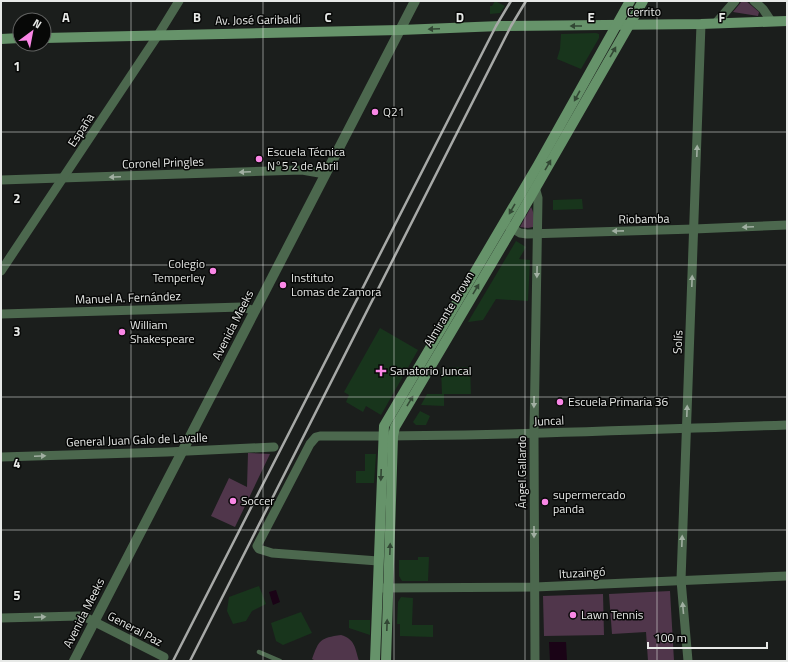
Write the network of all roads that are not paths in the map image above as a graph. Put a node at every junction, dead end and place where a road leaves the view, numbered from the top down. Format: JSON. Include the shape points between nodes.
{"nodes":[{"id":1,"x":179,"y":1,"type":"edge"},
{"id":2,"x":415,"y":1,"type":"edge"},
{"id":3,"x":630,"y":1,"type":"edge"},
{"id":4,"x":643,"y":1,"type":"edge"},
{"id":5,"x":735,"y":1,"type":"edge"},
{"id":6,"x":754,"y":1,"type":"edge"},
{"id":7,"x":771,"y":21,"type":"junction"},
{"id":8,"x":787,"y":21,"type":"edge"},
{"id":9,"x":716,"y":23,"type":"junction"},
{"id":10,"x":701,"y":24,"type":"junction"},
{"id":11,"x":629,"y":25,"type":"junction"},
{"id":12,"x":616,"y":26,"type":"junction"},
{"id":13,"x":400,"y":30,"type":"junction"},
{"id":14,"x":158,"y":35,"type":"junction"},
{"id":15,"x":12,"y":38,"type":"edge"},
{"id":16,"x":52,"y":38,"type":"edge"},
{"id":17,"x":1,"y":39,"type":"edge"},
{"id":18,"x":325,"y":174,"type":"junction"},
{"id":19,"x":64,"y":178,"type":"junction"},
{"id":20,"x":1,"y":180,"type":"edge"},
{"id":21,"x":536,"y":187,"type":"junction"},
{"id":22,"x":787,"y":225,"type":"edge"},
{"id":23,"x":508,"y":226,"type":"junction"},
{"id":24,"x":694,"y":230,"type":"junction"},
{"id":25,"x":538,"y":233,"type":"junction"},
{"id":26,"x":1,"y":271,"type":"edge"},
{"id":27,"x":255,"y":311,"type":"junction"},
{"id":28,"x":1,"y":314,"type":"edge"},
{"id":29,"x":787,"y":426,"type":"edge"},
{"id":30,"x":686,"y":429,"type":"junction"},
{"id":31,"x":534,"y":433,"type":"junction"},
{"id":32,"x":383,"y":436,"type":"junction"},
{"id":33,"x":393,"y":436,"type":"junction"},
{"id":34,"x":274,"y":447,"type":"dead end"},
{"id":35,"x":182,"y":451,"type":"junction"},
{"id":36,"x":1,"y":457,"type":"edge"},
{"id":37,"x":378,"y":561,"type":"junction"},
{"id":38,"x":787,"y":576,"type":"edge"},
{"id":39,"x":681,"y":580,"type":"junction"},
{"id":40,"x":535,"y":587,"type":"junction"},
{"id":41,"x":377,"y":588,"type":"junction"},
{"id":42,"x":389,"y":588,"type":"junction"},
{"id":43,"x":1,"y":618,"type":"edge"},
{"id":44,"x":94,"y":621,"type":"junction"},
{"id":45,"x":260,"y":652,"type":"dead end"},
{"id":46,"x":164,"y":657,"type":"dead end"},
{"id":47,"x":74,"y":661,"type":"edge"},
{"id":48,"x":280,"y":661,"type":"edge"},
{"id":49,"x":375,"y":661,"type":"edge"},
{"id":50,"x":386,"y":661,"type":"edge"},
{"id":51,"x":535,"y":661,"type":"edge"},
{"id":52,"x":688,"y":661,"type":"edge"}],
"edges":[{"from":1,"to":14,"type":"street","name":"España"},
{"from":2,"to":13,"type":"street","name":"Avenida Meeks"},
{"from":3,"to":12,"type":"main road","name":"Almirante Brown"},
{"from":4,"to":11,"type":"main road","name":"Almirante Brown"},
{"from":5,"to":9,"type":"street"},
{"from":6,"to":7,"type":"street"},
{"from":7,"to":8,"type":"main road","name":"Cerrito"},
{"from":7,"to":9,"type":"main road","name":"Cerrito"},
{"from":9,"to":10,"type":"main road","name":"Cerrito"},
{"from":10,"to":11,"type":"main road","name":"Cerrito"},
{"from":24,"to":10,"type":"street","name":"Solís","one_way":true},
{"from":11,"to":12,"type":"main road","name":"Cerrito"},
{"from":21,"to":11,"type":"main road","name":"Almirante Brown","one_way":true},
{"from":12,"to":13,"type":"main road","name":"Cerrito","one_way":true,"via":[[500,26]]},
{"from":12,"to":23,"type":"main road","name":"Almirante Brown","one_way":true},
{"from":13,"to":14,"type":"main road","name":"Av. José Garibaldi"},
{"from":13,"to":18,"type":"street","name":"Avenida Meeks"},
{"from":14,"to":16,"type":"main road","name":"Av. José Garibaldi"},
{"from":14,"to":19,"type":"street","name":"España"},
{"from":15,"to":17,"type":"main road"},
{"from":18,"to":19,"type":"street","name":"Coronel Pringles","one_way":true,"via":[[302,170]]},
{"from":18,"to":27,"type":"street","name":"Avenida Meeks"},
{"from":19,"to":20,"type":"street","name":"Coronel Pringles"},
{"from":19,"to":26,"type":"street","name":"España"},
{"from":21,"to":23,"type":"main road","name":"Almirante Brown"},
{"from":21,"to":25,"type":"street","name":"Ángel Gallardo"},
{"from":22,"to":24,"type":"street","name":"Riobamba","one_way":true},
{"from":23,"to":25,"type":"street","name":"Riobamba","via":[[520,233]]},
{"from":23,"to":32,"type":"main road","name":"Almirante Brown","via":[[386,422]]},
{"from":33,"to":23,"type":"main road","name":"Almirante Brown","one_way":true,"via":[[398,421]]},
{"from":24,"to":25,"type":"street","name":"Riobamba","one_way":true},
{"from":30,"to":24,"type":"street","name":"Solís","one_way":true},
{"from":25,"to":31,"type":"street","name":"Ángel Gallardo","one_way":true},
{"from":27,"to":28,"type":"street","name":"Manuel A. Fernández","via":[[242,307]]},
{"from":27,"to":35,"type":"street","name":"Avenida Meeks"},
{"from":29,"to":30,"type":"street","name":"Juncal"},
{"from":30,"to":31,"type":"street","name":"Juncal"},
{"from":39,"to":30,"type":"street","name":"Solís","one_way":true},
{"from":31,"to":33,"type":"street","name":"Juncal"},
{"from":31,"to":40,"type":"street","name":"Ángel Gallardo","one_way":true},
{"from":32,"to":33,"type":"street","name":"Juncal"},
{"from":32,"to":37,"type":"main road","name":"Almirante Brown","one_way":true},
{"from":32,"to":37,"type":"street","name":"Juncal","via":[[320,436],[313,440],[257,546],[272,553]]},
{"from":42,"to":33,"type":"main road","name":"Almirante Brown","one_way":true},
{"from":34,"to":35,"type":"street","name":"General Juan Galo de Lavalle"},
{"from":36,"to":35,"type":"street","name":"General Juan Galo de Lavalle","one_way":true},
{"from":35,"to":44,"type":"street","name":"Avenida Meeks"},
{"from":37,"to":41,"type":"main road","name":"Almirante Brown"},
{"from":38,"to":39,"type":"street","name":"Ituzaingó"},
{"from":39,"to":40,"type":"street","name":"Ituzaingó"},
{"from":52,"to":39,"type":"street","name":"Solís","one_way":true},
{"from":40,"to":42,"type":"street","name":"Ituzaingó"},
{"from":40,"to":51,"type":"street","name":"Ángel Gallardo"},
{"from":41,"to":42,"type":"street","name":"Ituzaingó"},
{"from":41,"to":49,"type":"main road","name":"Almirante Brown"},
{"from":50,"to":42,"type":"main road","name":"Almirante Brown","one_way":true},
{"from":43,"to":44,"type":"street","name":"General Paz","one_way":true,"via":[[79,616]]},
{"from":44,"to":46,"type":"street","name":"General Paz"},
{"from":44,"to":47,"type":"street","name":"Avenida Meeks"},
{"from":45,"to":48,"type":"lane"}]}
